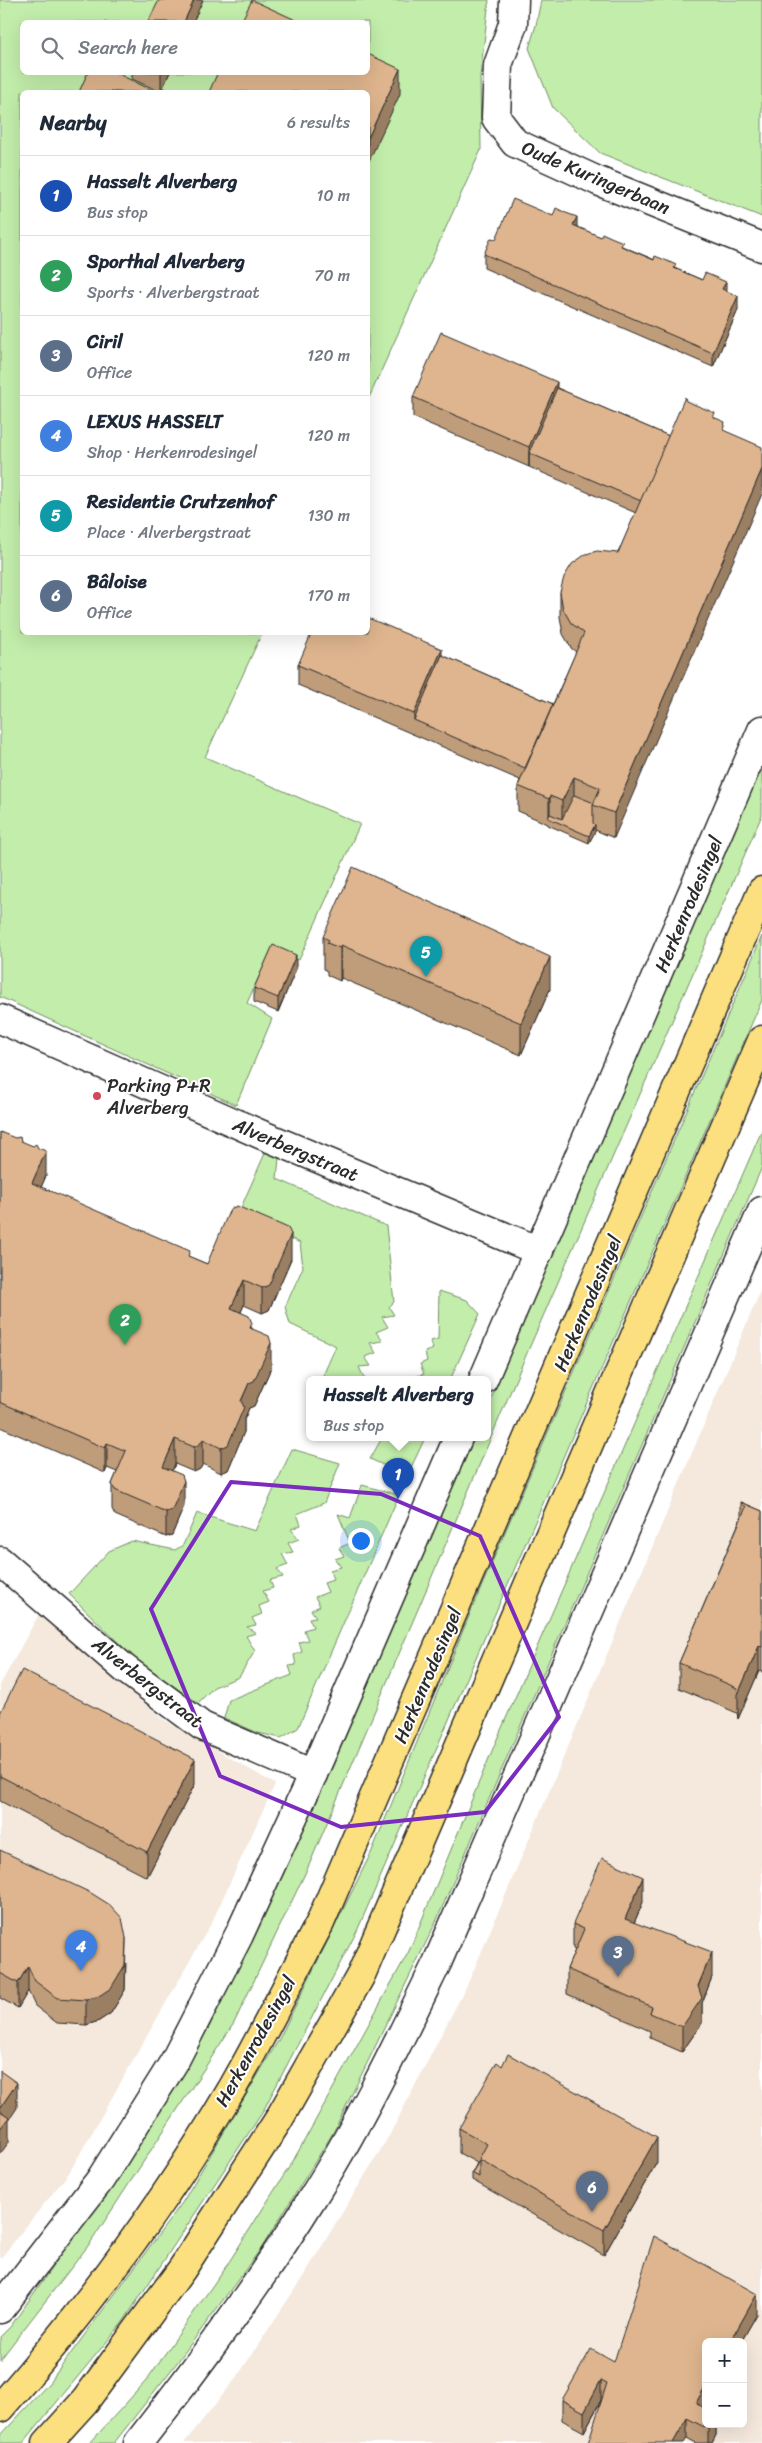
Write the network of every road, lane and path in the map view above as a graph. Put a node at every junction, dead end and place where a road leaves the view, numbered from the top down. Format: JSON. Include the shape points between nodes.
{"nodes":[{"id":1,"x":514,"y":0,"type":"edge"},
{"id":2,"x":762,"y":248,"type":"edge"},
{"id":3,"x":762,"y":730,"type":"edge"},
{"id":4,"x":762,"y":891,"type":"edge"},
{"id":5,"x":0,"y":1019,"type":"edge"},
{"id":6,"x":762,"y":1040,"type":"edge"},
{"id":7,"x":762,"y":1210,"type":"edge"},
{"id":8,"x":539,"y":1251,"type":"junction"},
{"id":9,"x":485,"y":1376,"type":"edge"},
{"id":10,"x":457,"y":1441,"type":"edge"},
{"id":11,"x":3,"y":1573,"type":"edge"},
{"id":12,"x":313,"y":1774,"type":"junction"},
{"id":13,"x":0,"y":2309,"type":"edge"},
{"id":14,"x":0,"y":2408,"type":"edge"},
{"id":15,"x":47,"y":2443,"type":"edge"},
{"id":16,"x":138,"y":2443,"type":"edge"}],
"edges":[{"from":1,"to":2,"type":"street","name":"Oude Kuringerbaan","via":[[513,24],[498,65],[496,118],[515,143],[598,181]]},
{"from":3,"to":8,"type":"street","name":"Herkenrodesingel"},
{"from":4,"to":14,"type":"highway","name":"Herkenrodesingel","via":[[320,1923],[233,2087],[138,2235],[49,2352]]},
{"from":5,"to":8,"type":"street","name":"Alverbergstraat","via":[[260,1134]]},
{"from":6,"to":15,"type":"highway","via":[[361,1975],[279,2119],[182,2269],[85,2401]]},
{"from":7,"to":16,"type":"street","via":[[441,1954],[386,2068],[312,2200],[190,2376]]},
{"from":8,"to":9,"type":"street","name":"Herkenrodesingel"},
{"from":10,"to":12,"type":"street"},
{"from":11,"to":12,"type":"street","name":"Alverbergstraat","via":[[202,1726]]},
{"from":12,"to":13,"type":"street","via":[[239,1935],[174,2062],[100,2180]]}]}
